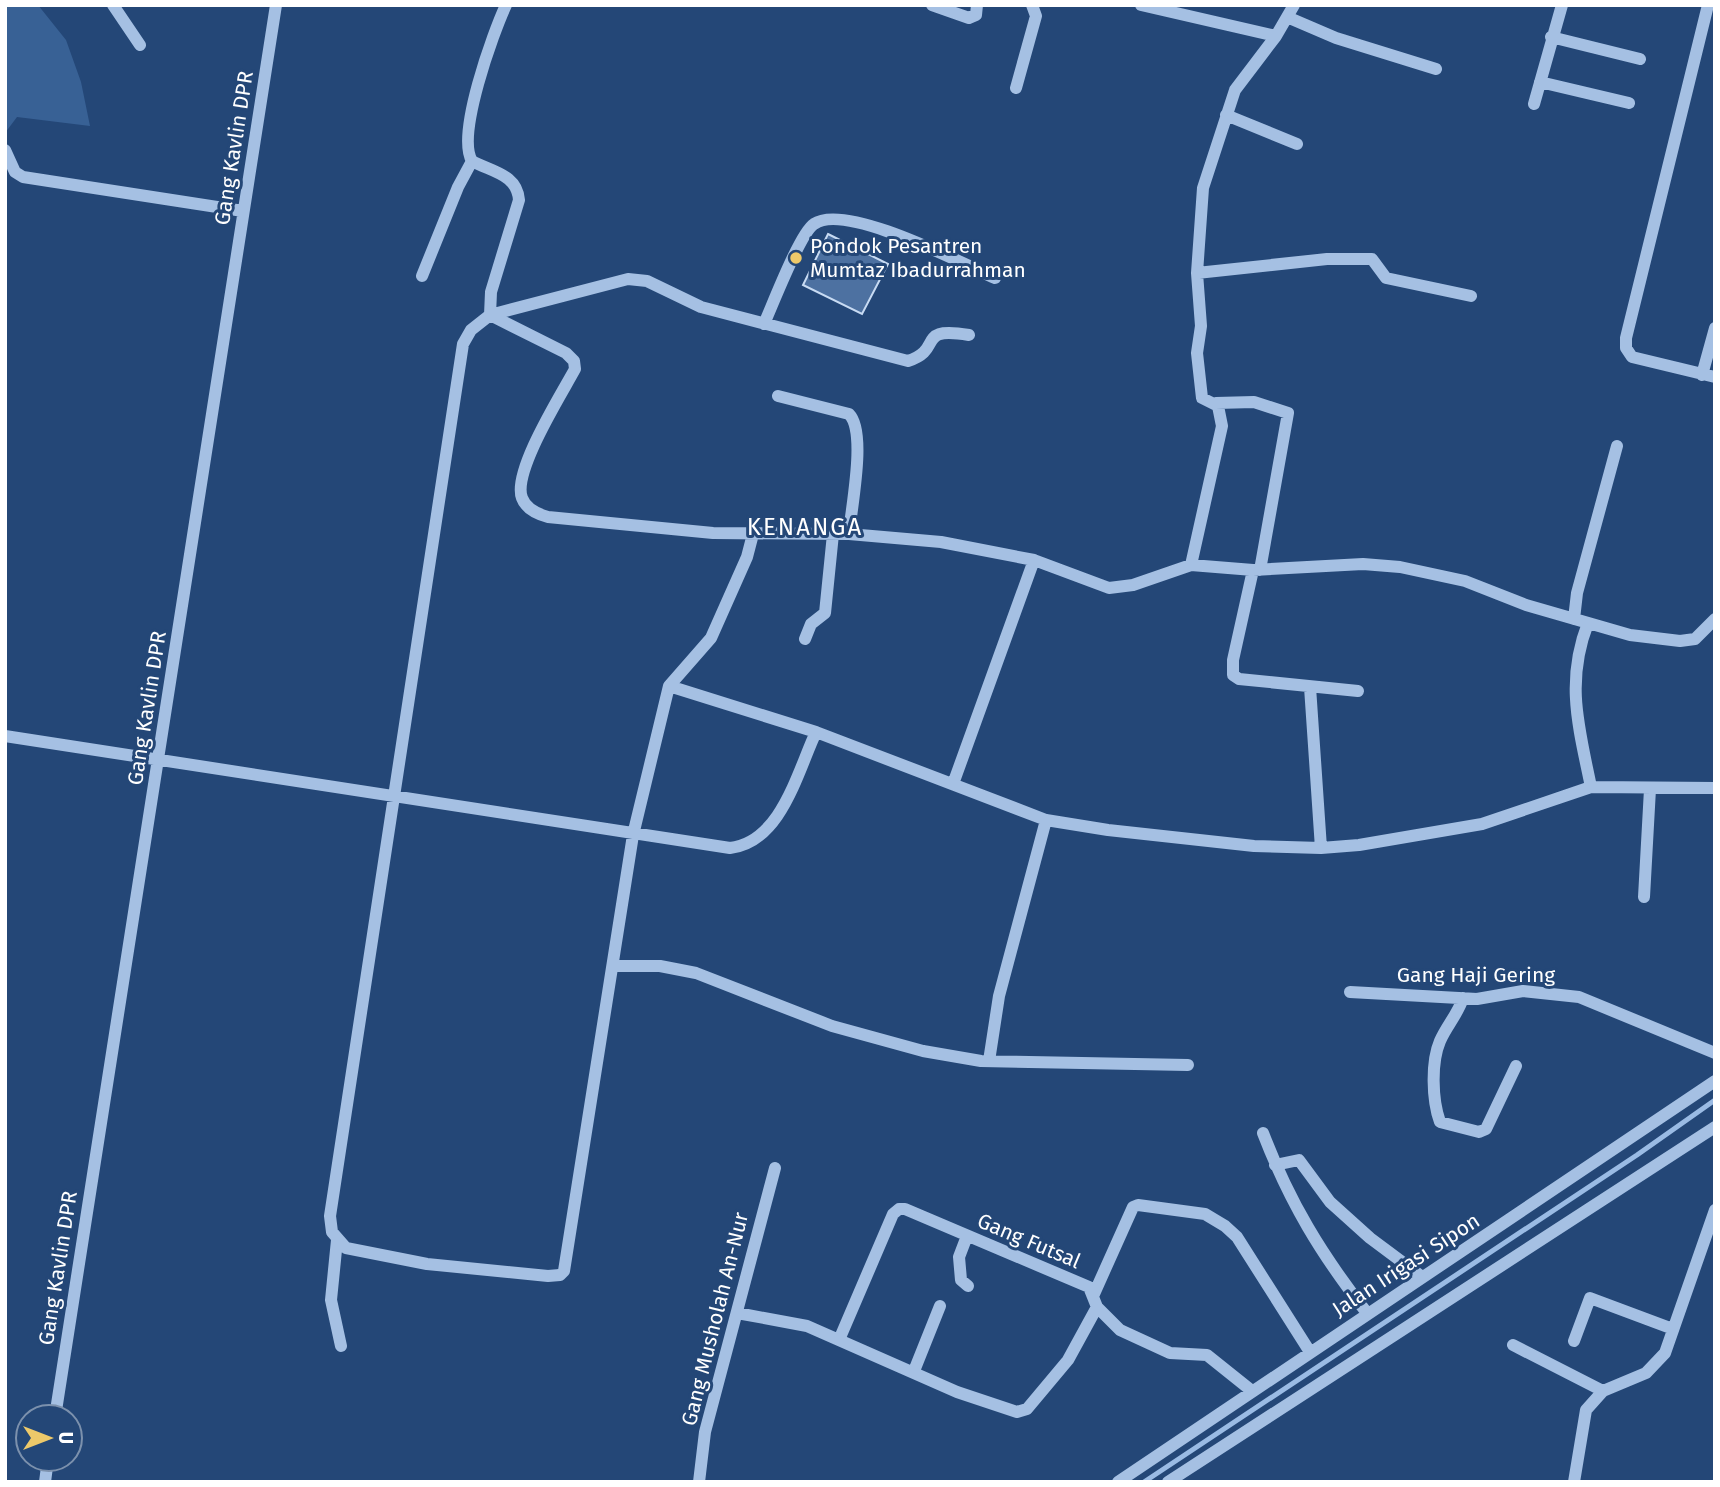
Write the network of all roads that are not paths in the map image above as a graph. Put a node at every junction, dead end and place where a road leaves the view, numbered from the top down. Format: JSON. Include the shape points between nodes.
{"nodes":[{"id":1,"x":113,"y":5,"type":"edge"},
{"id":2,"x":276,"y":5,"type":"edge"},
{"id":3,"x":506,"y":5,"type":"edge"},
{"id":4,"x":932,"y":5,"type":"edge"},
{"id":5,"x":978,"y":5,"type":"edge"},
{"id":6,"x":1032,"y":5,"type":"edge"},
{"id":7,"x":1141,"y":5,"type":"edge"},
{"id":8,"x":1562,"y":5,"type":"edge"},
{"id":9,"x":1708,"y":5,"type":"edge"},
{"id":10,"x":1290,"y":11,"type":"edge"},
{"id":11,"x":1276,"y":36,"type":"junction"},
{"id":12,"x":1551,"y":37,"type":"junction"},
{"id":13,"x":140,"y":45,"type":"dead end"},
{"id":14,"x":1640,"y":59,"type":"dead end"},
{"id":15,"x":1436,"y":69,"type":"dead end"},
{"id":16,"x":1541,"y":82,"type":"junction"},
{"id":17,"x":1016,"y":88,"type":"dead end"},
{"id":18,"x":1629,"y":103,"type":"dead end"},
{"id":19,"x":1534,"y":104,"type":"dead end"},
{"id":20,"x":1226,"y":115,"type":"junction"},
{"id":21,"x":1297,"y":144,"type":"dead end"},
{"id":22,"x":5,"y":150,"type":"edge"},
{"id":23,"x":472,"y":162,"type":"junction"},
{"id":24,"x":243,"y":211,"type":"junction"},
{"id":25,"x":1197,"y":273,"type":"junction"},
{"id":26,"x":422,"y":276,"type":"dead end"},
{"id":27,"x":995,"y":278,"type":"dead end"},
{"id":28,"x":1471,"y":296,"type":"dead end"},
{"id":29,"x":490,"y":315,"type":"junction"},
{"id":30,"x":764,"y":324,"type":"junction"},
{"id":31,"x":1715,"y":328,"type":"edge"},
{"id":32,"x":969,"y":335,"type":"dead end"},
{"id":33,"x":1709,"y":376,"type":"edge"},
{"id":34,"x":778,"y":396,"type":"dead end"},
{"id":35,"x":1216,"y":403,"type":"junction"},
{"id":36,"x":1618,"y":446,"type":"dead end"},
{"id":37,"x":753,"y":534,"type":"junction"},
{"id":38,"x":833,"y":534,"type":"junction"},
{"id":39,"x":849,"y":534,"type":"junction"},
{"id":40,"x":1034,"y":560,"type":"junction"},
{"id":41,"x":1191,"y":565,"type":"junction"},
{"id":42,"x":1256,"y":570,"type":"junction"},
{"id":43,"x":1574,"y":619,"type":"junction"},
{"id":44,"x":1715,"y":620,"type":"edge"},
{"id":45,"x":1588,"y":623,"type":"junction"},
{"id":46,"x":805,"y":639,"type":"dead end"},
{"id":47,"x":669,"y":686,"type":"junction"},
{"id":48,"x":1310,"y":688,"type":"junction"},
{"id":49,"x":1358,"y":691,"type":"dead end"},
{"id":50,"x":816,"y":732,"type":"junction"},
{"id":51,"x":5,"y":736,"type":"edge"},
{"id":52,"x":159,"y":761,"type":"junction"},
{"id":53,"x":953,"y":784,"type":"junction"},
{"id":54,"x":1591,"y":787,"type":"junction"},
{"id":55,"x":1715,"y":788,"type":"edge"},
{"id":56,"x":1650,"y":789,"type":"junction"},
{"id":57,"x":395,"y":797,"type":"junction"},
{"id":58,"x":1046,"y":820,"type":"junction"},
{"id":59,"x":633,"y":835,"type":"junction"},
{"id":60,"x":1321,"y":848,"type":"junction"},
{"id":61,"x":1644,"y":897,"type":"dead end"},
{"id":62,"x":613,"y":965,"type":"junction"},
{"id":63,"x":1350,"y":992,"type":"dead end"},
{"id":64,"x":1463,"y":998,"type":"junction"},
{"id":65,"x":1715,"y":1053,"type":"edge"},
{"id":66,"x":989,"y":1061,"type":"junction"},
{"id":67,"x":1188,"y":1065,"type":"dead end"},
{"id":68,"x":1516,"y":1066,"type":"dead end"},
{"id":69,"x":1715,"y":1081,"type":"edge"},
{"id":70,"x":1715,"y":1127,"type":"edge"},
{"id":71,"x":1263,"y":1133,"type":"dead end"},
{"id":72,"x":1275,"y":1165,"type":"junction"},
{"id":73,"x":775,"y":1168,"type":"dead end"},
{"id":74,"x":1715,"y":1210,"type":"edge"},
{"id":75,"x":967,"y":1236,"type":"junction"},
{"id":76,"x":1711,"y":1237,"type":"edge"},
{"id":77,"x":337,"y":1240,"type":"junction"},
{"id":78,"x":1420,"y":1276,"type":"junction"},
{"id":79,"x":968,"y":1286,"type":"dead end"},
{"id":80,"x":1094,"y":1294,"type":"junction"},
{"id":81,"x":940,"y":1307,"type":"dead end"},
{"id":82,"x":1097,"y":1307,"type":"junction"},
{"id":83,"x":737,"y":1313,"type":"junction"},
{"id":84,"x":1367,"y":1313,"type":"junction"},
{"id":85,"x":1673,"y":1329,"type":"junction"},
{"id":86,"x":839,"y":1340,"type":"junction"},
{"id":87,"x":1574,"y":1341,"type":"dead end"},
{"id":88,"x":1513,"y":1345,"type":"dead end"},
{"id":89,"x":341,"y":1346,"type":"dead end"},
{"id":90,"x":1310,"y":1352,"type":"junction"},
{"id":91,"x":914,"y":1371,"type":"junction"},
{"id":92,"x":1252,"y":1391,"type":"junction"},
{"id":93,"x":1603,"y":1391,"type":"junction"},
{"id":94,"x":57,"y":1403,"type":"edge"},
{"id":95,"x":699,"y":1482,"type":"edge"},
{"id":96,"x":1118,"y":1482,"type":"edge"},
{"id":97,"x":1168,"y":1482,"type":"edge"},
{"id":98,"x":1574,"y":1482,"type":"edge"}],
"edges":[{"from":1,"to":13,"type":"street"},
{"from":2,"to":24,"type":"street","name":"Gang Kavlin DPR"},
{"from":3,"to":23,"type":"street","via":[[479,75],[469,131]]},
{"from":4,"to":5,"type":"street","via":[[969,18],[976,15]]},
{"from":6,"to":17,"type":"street","via":[[1036,16]]},
{"from":7,"to":11,"type":"street"},
{"from":8,"to":12,"type":"street"},
{"from":9,"to":33,"type":"street","via":[[1626,348],[1632,357]]},
{"from":10,"to":11,"type":"street"},
{"from":10,"to":15,"type":"street","via":[[1336,38]]},
{"from":11,"to":20,"type":"street","via":[[1235,90]]},
{"from":12,"to":14,"type":"street"},
{"from":12,"to":16,"type":"street"},
{"from":16,"to":18,"type":"street"},
{"from":16,"to":19,"type":"street"},
{"from":20,"to":21,"type":"street"},
{"from":20,"to":25,"type":"street","via":[[1203,188]]},
{"from":22,"to":24,"type":"street","via":[[15,172],[23,177]]},
{"from":23,"to":26,"type":"street"},
{"from":23,"to":29,"type":"street","via":[[512,180],[518,190],[519,200],[491,292]]},
{"from":24,"to":52,"type":"street","name":"Gang Kavlin DPR"},
{"from":25,"to":28,"type":"street","via":[[1327,259],[1372,259],[1386,278]]},
{"from":25,"to":35,"type":"street","via":[[1201,326],[1196,354],[1202,398]]},
{"from":27,"to":30,"type":"street","via":[[900,235],[826,218],[807,231]]},
{"from":29,"to":30,"type":"street","via":[[628,279],[648,281],[701,307]]},
{"from":29,"to":37,"type":"street","via":[[574,361],[575,369],[523,471],[521,497],[530,509],[548,517],[589,522]]},
{"from":29,"to":57,"type":"street","via":[[471,330],[463,344]]},
{"from":30,"to":32,"type":"street","via":[[908,361],[923,353],[935,334]]},
{"from":31,"to":33,"type":"street"},
{"from":34,"to":39,"type":"street","via":[[853,418],[857,446]]},
{"from":35,"to":41,"type":"street","via":[[1222,434]]},
{"from":35,"to":42,"type":"street","via":[[1254,402],[1288,413]]},
{"from":36,"to":43,"type":"street","via":[[1577,593]]},
{"from":37,"to":38,"type":"street"},
{"from":37,"to":47,"type":"street","via":[[711,638]]},
{"from":38,"to":39,"type":"street"},
{"from":38,"to":46,"type":"street","via":[[825,614],[811,624]]},
{"from":39,"to":40,"type":"street","via":[[941,542]]},
{"from":40,"to":41,"type":"street","via":[[1109,588],[1133,585]]},
{"from":40,"to":53,"type":"street"},
{"from":41,"to":42,"type":"street"},
{"from":42,"to":43,"type":"street","via":[[1363,564],[1400,567],[1465,581]]},
{"from":42,"to":48,"type":"street","via":[[1234,676]]},
{"from":43,"to":45,"type":"street"},
{"from":44,"to":45,"type":"street","via":[[1695,639],[1680,641],[1630,635]]},
{"from":45,"to":54,"type":"street","via":[[1578,649],[1573,688]]},
{"from":47,"to":50,"type":"street"},
{"from":47,"to":59,"type":"street"},
{"from":48,"to":49,"type":"street"},
{"from":48,"to":60,"type":"street"},
{"from":50,"to":53,"type":"street"},
{"from":50,"to":59,"type":"street","via":[[777,817],[749,846],[705,847]]},
{"from":51,"to":52,"type":"street"},
{"from":52,"to":57,"type":"street"},
{"from":52,"to":94,"type":"street","name":"Gang Kavlin DPR"},
{"from":53,"to":58,"type":"street"},
{"from":54,"to":56,"type":"street"},
{"from":54,"to":60,"type":"street","via":[[1482,824]]},
{"from":55,"to":56,"type":"street"},
{"from":56,"to":61,"type":"street"},
{"from":57,"to":59,"type":"street"},
{"from":57,"to":77,"type":"street","via":[[330,1216]]},
{"from":58,"to":60,"type":"street","via":[[1254,846]]},
{"from":58,"to":66,"type":"street","via":[[999,996]]},
{"from":59,"to":62,"type":"street"},
{"from":62,"to":66,"type":"street","via":[[660,966],[696,973],[832,1026],[923,1051]]},
{"from":62,"to":77,"type":"street","via":[[568,1253],[560,1275],[427,1264],[346,1248]]},
{"from":63,"to":64,"type":"street","name":"Gang Haji Gering"},
{"from":64,"to":65,"type":"street","name":"Gang Haji Gering","via":[[1523,991],[1590,999],[1613,1013]]},
{"from":64,"to":68,"type":"street","via":[[1435,1055],[1440,1122],[1479,1132],[1486,1129]]},
{"from":66,"to":67,"type":"street"},
{"from":69,"to":78,"type":"street","name":"Jalan Irigasi Sipon"},
{"from":70,"to":97,"type":"street"},
{"from":71,"to":72,"type":"street"},
{"from":72,"to":78,"type":"street","via":[[1299,1160],[1330,1202]]},
{"from":72,"to":84,"type":"street","via":[[1322,1254]]},
{"from":73,"to":83,"type":"street","name":"Gang Musholah An-Nur"},
{"from":74,"to":76,"type":"street"},
{"from":75,"to":79,"type":"street","via":[[959,1257],[961,1280]]},
{"from":75,"to":80,"type":"street","name":"Gang Futsal","via":[[1089,1287]]},
{"from":75,"to":86,"type":"street","name":"Gang Futsal","via":[[899,1209]]},
{"from":76,"to":85,"type":"street"},
{"from":77,"to":89,"type":"street","via":[[331,1300]]},
{"from":78,"to":84,"type":"street","name":"Jalan Irigasi Sipon"},
{"from":80,"to":82,"type":"street","name":"Gang Futsal"},
{"from":80,"to":90,"type":"street","via":[[1133,1208],[1205,1214],[1237,1237]]},
{"from":81,"to":91,"type":"street"},
{"from":82,"to":91,"type":"street","via":[[1068,1360],[1027,1409],[1017,1412],[957,1392]]},
{"from":82,"to":92,"type":"street","via":[[1121,1330],[1170,1353],[1207,1355]]},
{"from":83,"to":86,"type":"street","via":[[807,1326]]},
{"from":83,"to":95,"type":"street","name":"Gang Musholah An-Nur","via":[[705,1432]]},
{"from":84,"to":90,"type":"street","name":"Jalan Irigasi Sipon"},
{"from":85,"to":87,"type":"street","via":[[1590,1298]]},
{"from":85,"to":93,"type":"street","via":[[1657,1364]]},
{"from":86,"to":91,"type":"street"},
{"from":88,"to":93,"type":"street"},
{"from":90,"to":92,"type":"street","name":"Jalan Irigasi Sipon"},
{"from":92,"to":96,"type":"street","name":"Jalan Irigasi Sipon"},
{"from":93,"to":98,"type":"street","via":[[1586,1410]]}]}
